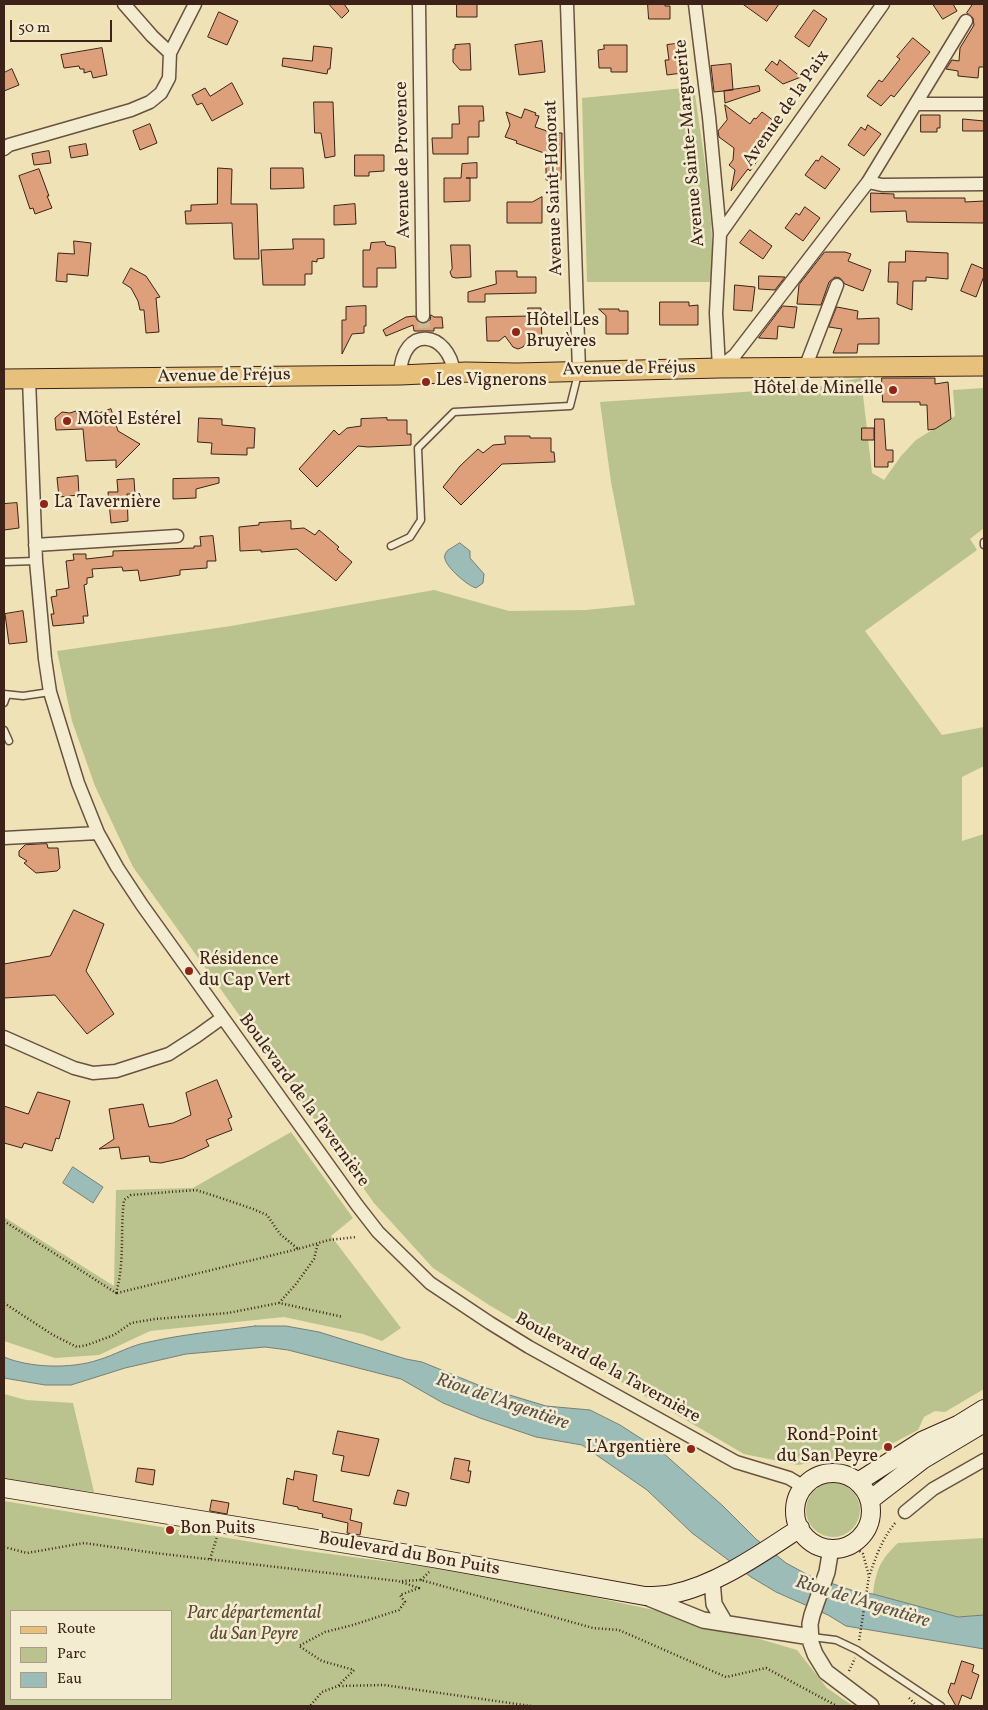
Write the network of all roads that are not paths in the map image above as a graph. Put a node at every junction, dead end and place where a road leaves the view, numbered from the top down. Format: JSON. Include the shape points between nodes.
{"nodes":[{"id":1,"x":124,"y":4,"type":"edge"},
{"id":2,"x":195,"y":4,"type":"edge"},
{"id":3,"x":419,"y":4,"type":"edge"},
{"id":4,"x":567,"y":4,"type":"edge"},
{"id":5,"x":695,"y":4,"type":"edge"},
{"id":6,"x":883,"y":4,"type":"edge"},
{"id":7,"x":966,"y":21,"type":"dead end"},
{"id":8,"x":170,"y":52,"type":"junction"},
{"id":9,"x":916,"y":104,"type":"junction"},
{"id":10,"x":984,"y":104,"type":"edge"},
{"id":11,"x":4,"y":149,"type":"edge"},
{"id":12,"x":868,"y":182,"type":"junction"},
{"id":13,"x":984,"y":184,"type":"edge"},
{"id":14,"x":720,"y":234,"type":"junction"},
{"id":15,"x":837,"y":285,"type":"dead end"},
{"id":16,"x":424,"y":316,"type":"tunnel mouth"},
{"id":17,"x":984,"y":366,"type":"edge"},
{"id":18,"x":719,"y":368,"type":"junction"},
{"id":19,"x":806,"y":368,"type":"junction"},
{"id":20,"x":579,"y":372,"type":"junction"},
{"id":21,"x":454,"y":373,"type":"junction"},
{"id":22,"x":400,"y":375,"type":"junction"},
{"id":23,"x":4,"y":379,"type":"edge"},
{"id":24,"x":28,"y":379,"type":"junction"},
{"id":25,"x":177,"y":536,"type":"dead end"},
{"id":26,"x":35,"y":544,"type":"junction"},
{"id":27,"x":391,"y":546,"type":"dead end"},
{"id":28,"x":36,"y":561,"type":"junction"},
{"id":29,"x":4,"y":562,"type":"edge"},
{"id":30,"x":50,"y":692,"type":"junction"},
{"id":31,"x":6,"y":694,"type":"edge"},
{"id":32,"x":4,"y":703,"type":"edge"},
{"id":33,"x":4,"y":730,"type":"edge"},
{"id":34,"x":10,"y":741,"type":"dead end"},
{"id":35,"x":98,"y":833,"type":"junction"},
{"id":36,"x":4,"y":838,"type":"edge"},
{"id":37,"x":222,"y":1018,"type":"junction"},
{"id":38,"x":4,"y":1037,"type":"edge"},
{"id":39,"x":984,"y":1409,"type":"edge"},
{"id":40,"x":984,"y":1423,"type":"edge"},
{"id":41,"x":984,"y":1460,"type":"edge"},
{"id":42,"x":858,"y":1482,"type":"junction"},
{"id":43,"x":804,"y":1487,"type":"junction"},
{"id":44,"x":4,"y":1488,"type":"edge"},
{"id":45,"x":870,"y":1500,"type":"junction"},
{"id":46,"x":905,"y":1512,"type":"road end"},
{"id":47,"x":800,"y":1528,"type":"junction"},
{"id":48,"x":831,"y":1548,"type":"junction"},
{"id":49,"x":718,"y":1577,"type":"junction"},
{"id":50,"x":645,"y":1596,"type":"junction"},
{"id":51,"x":725,"y":1623,"type":"junction"},
{"id":52,"x":811,"y":1637,"type":"junction"},
{"id":53,"x":872,"y":1706,"type":"edge"},
{"id":54,"x":941,"y":1706,"type":"edge"}],
"edges":[{"from":1,"to":8,"type":"street"},
{"from":2,"to":8,"type":"street"},
{"from":3,"to":16,"type":"street","name":"Avenue de Provence"},
{"from":4,"to":20,"type":"street","name":"Avenue Saint-Honorat"},
{"from":5,"to":14,"type":"street","name":"Avenue Sainte-Marguerite"},
{"from":6,"to":14,"type":"street","name":"Avenue de la Paix"},
{"from":7,"to":9,"type":"street"},
{"from":8,"to":11,"type":"street","via":[[169,78],[161,93],[150,102]]},
{"from":9,"to":10,"type":"street"},
{"from":9,"to":12,"type":"street"},
{"from":12,"to":13,"type":"street","via":[[882,185]]},
{"from":12,"to":18,"type":"street","via":[[735,355]]},
{"from":14,"to":18,"type":"street","name":"Avenue Sainte-Marguerite","via":[[716,313]]},
{"from":15,"to":19,"type":"street"},
{"from":17,"to":19,"type":"main road","name":"Avenue de Fréjus"},
{"from":18,"to":19,"type":"main road","name":"Avenue de Fréjus"},
{"from":18,"to":20,"type":"main road","name":"Avenue de Fréjus"},
{"from":20,"to":21,"type":"main road","name":"Avenue de Fréjus"},
{"from":20,"to":27,"type":"lane","via":[[570,406],[454,412],[418,448],[421,520],[410,537]]},
{"from":21,"to":22,"type":"main road","name":"Avenue de Fréjus"},
{"from":21,"to":22,"type":"street","via":[[446,351],[424,335],[404,352]]},
{"from":22,"to":24,"type":"main road","name":"Avenue de Fréjus"},
{"from":23,"to":24,"type":"main road","name":"Avenue de Fréjus"},
{"from":24,"to":26,"type":"street","name":"Boulevard de la Tavernière"},
{"from":25,"to":26,"type":"street"},
{"from":26,"to":28,"type":"street","name":"Boulevard de la Tavernière"},
{"from":28,"to":29,"type":"lane"},
{"from":28,"to":30,"type":"street","name":"Boulevard de la Tavernière"},
{"from":30,"to":31,"type":"lane","via":[[23,696]]},
{"from":30,"to":35,"type":"street","name":"Boulevard de la Tavernière","via":[[78,783]]},
{"from":31,"to":32,"type":"lane"},
{"from":33,"to":34,"type":"lane"},
{"from":35,"to":36,"type":"street"},
{"from":35,"to":37,"type":"street","name":"Boulevard de la Tavernière","via":[[142,905]]},
{"from":37,"to":38,"type":"street","via":[[169,1054],[116,1071],[93,1073],[74,1068]]},
{"from":37,"to":43,"type":"street","name":"Boulevard de la Tavernière","via":[[378,1232],[430,1283],[529,1347],[736,1462],[789,1478]]},
{"from":39,"to":42,"type":"main road","via":[[913,1446]]},
{"from":40,"to":45,"type":"main road","via":[[922,1460]]},
{"from":41,"to":46,"type":"street","via":[[933,1489]]},
{"from":42,"to":43,"type":"main road","via":[[847,1475],[830,1473],[812,1479]]},
{"from":42,"to":45,"type":"main road"},
{"from":43,"to":47,"type":"main road","via":[[796,1507]]},
{"from":44,"to":50,"type":"main road","name":"Boulevard du Bon Puits"},
{"from":45,"to":48,"type":"main road","via":[[869,1524],[862,1535],[852,1544]]},
{"from":47,"to":48,"type":"main road","via":[[819,1546]]},
{"from":47,"to":49,"type":"main road","name":"Boulevard du Bon Puits"},
{"from":48,"to":52,"type":"street","via":[[827,1572],[812,1615]]},
{"from":49,"to":50,"type":"main road","name":"Boulevard du Bon Puits","via":[[672,1594]]},
{"from":49,"to":51,"type":"street","via":[[714,1604]]},
{"from":50,"to":51,"type":"street","via":[[702,1620]]},
{"from":51,"to":52,"type":"street"},
{"from":52,"to":53,"type":"street","via":[[826,1672]]},
{"from":52,"to":54,"type":"lane","via":[[836,1640],[857,1650]]}]}
